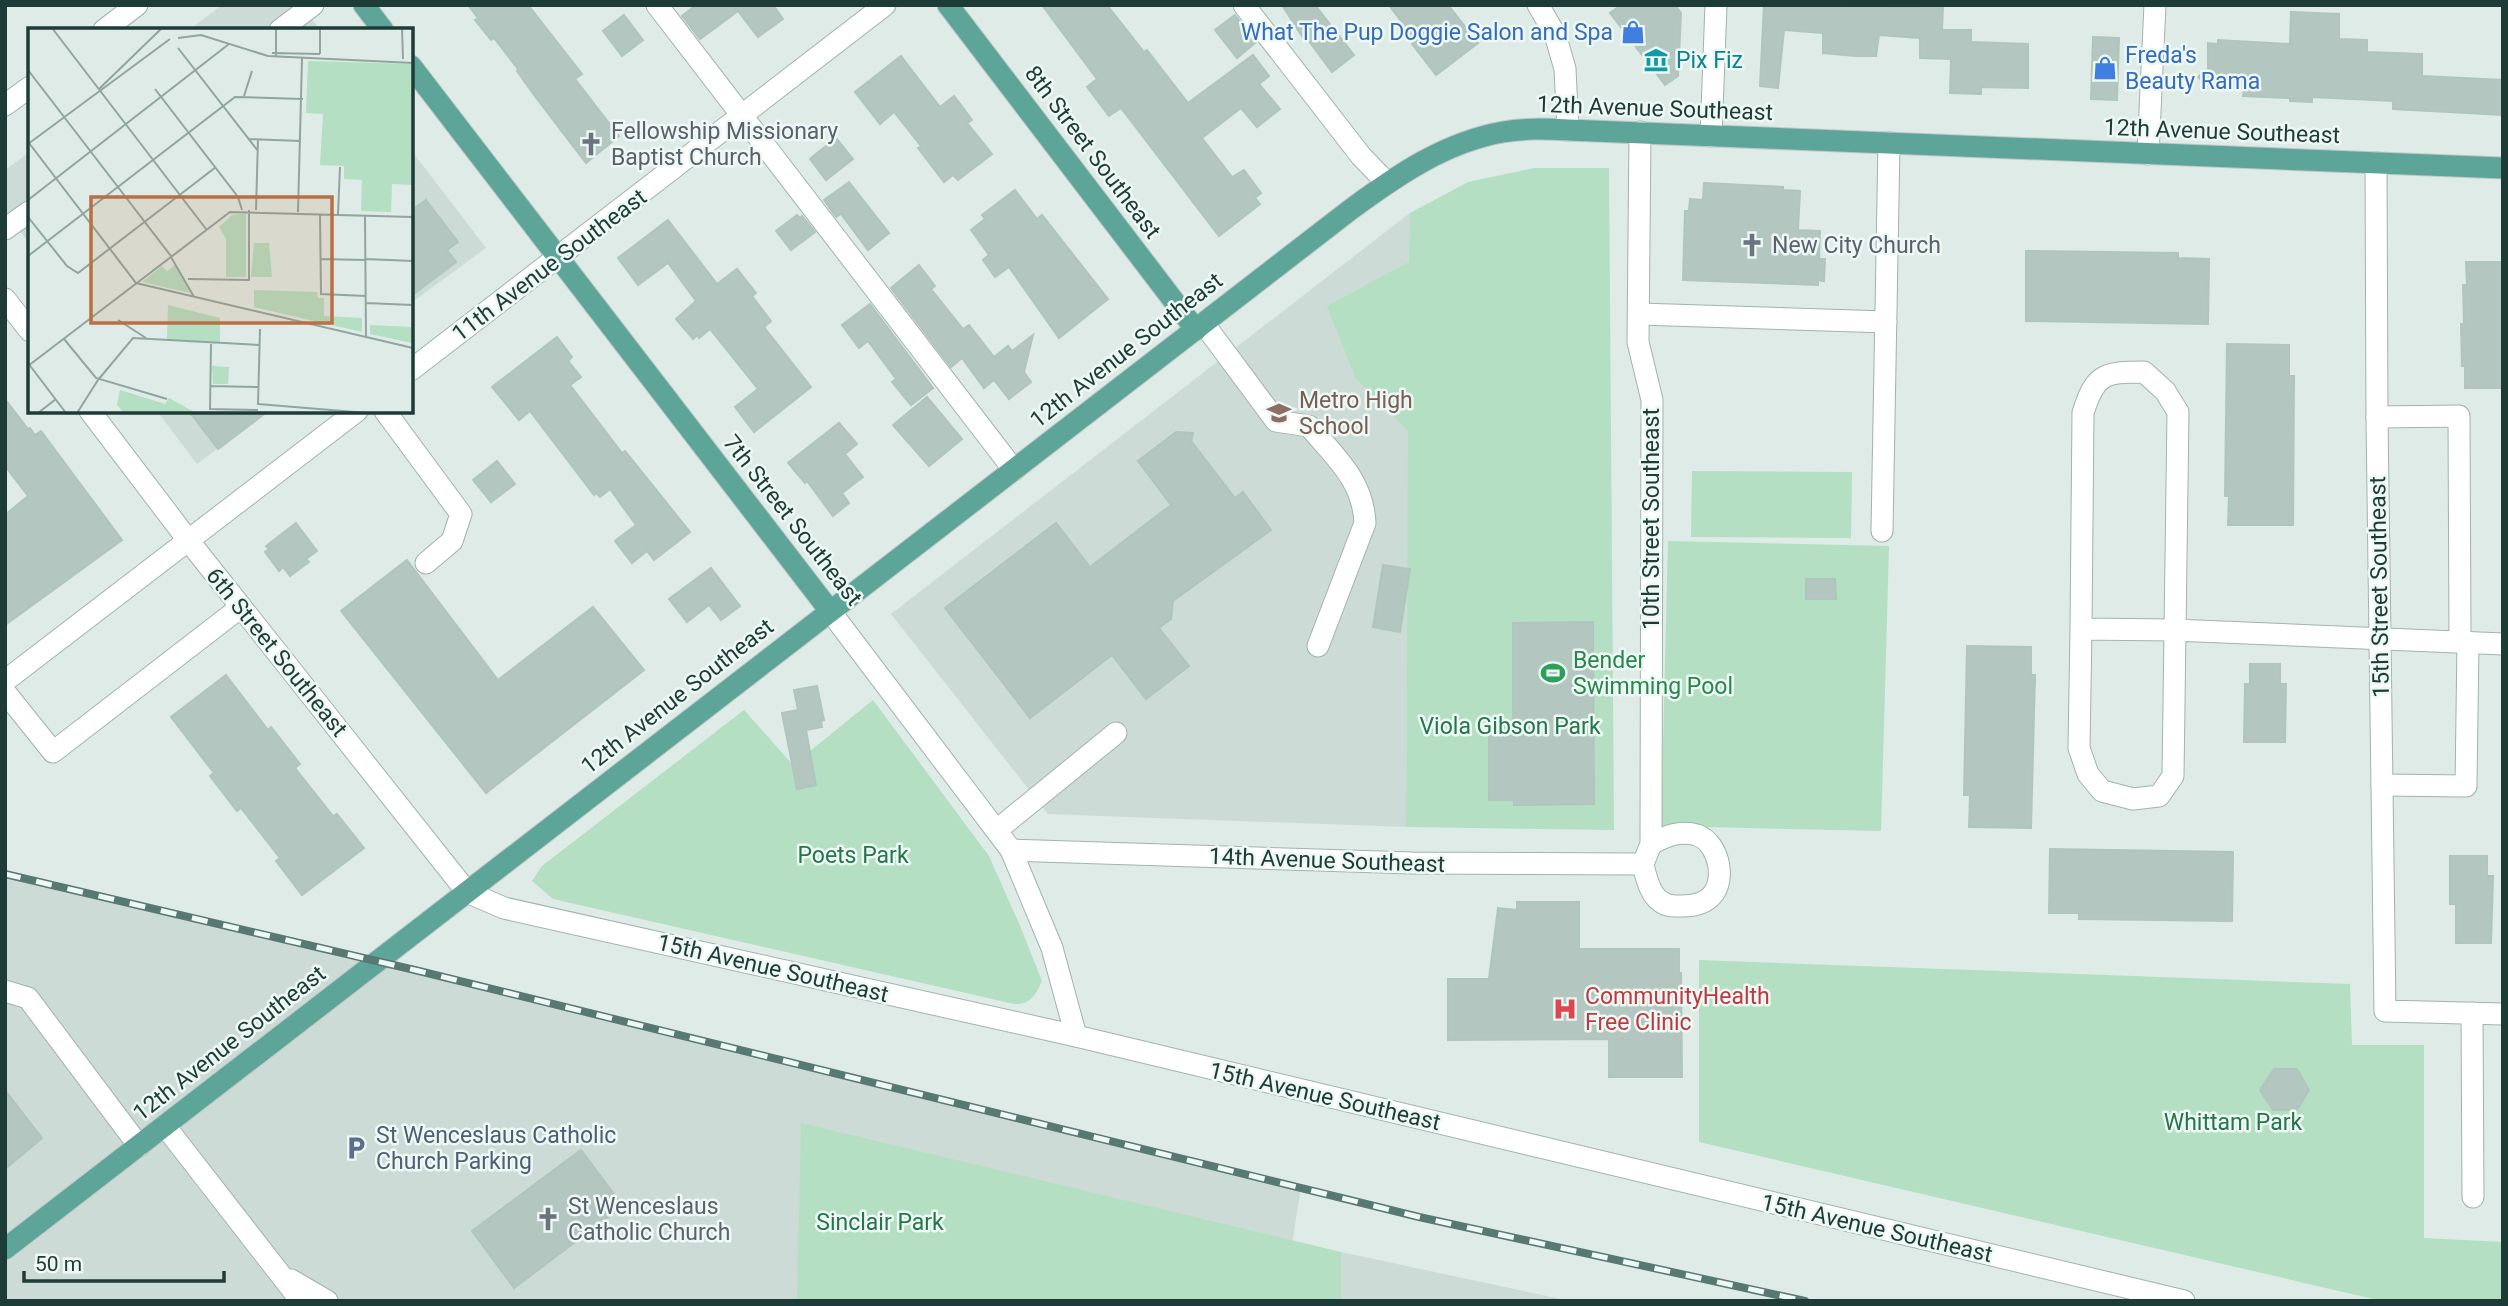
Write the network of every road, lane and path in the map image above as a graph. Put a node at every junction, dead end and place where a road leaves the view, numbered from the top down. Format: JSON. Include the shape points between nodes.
{"nodes":[{"id":1,"x":136,"y":5,"type":"edge"},
{"id":2,"x":364,"y":5,"type":"edge"},
{"id":3,"x":657,"y":5,"type":"edge"},
{"id":4,"x":885,"y":5,"type":"edge"},
{"id":5,"x":948,"y":5,"type":"edge"},
{"id":6,"x":1244,"y":5,"type":"edge"},
{"id":7,"x":1538,"y":5,"type":"edge"},
{"id":8,"x":1716,"y":5,"type":"edge"},
{"id":9,"x":2155,"y":5,"type":"edge"},
{"id":10,"x":307,"y":17,"type":"edge"},
{"id":11,"x":107,"y":28,"type":"edge"},
{"id":12,"x":284,"y":28,"type":"edge"},
{"id":13,"x":381,"y":28,"type":"edge"},
{"id":14,"x":413,"y":69,"type":"edge"},
{"id":15,"x":28,"y":88,"type":"edge"},
{"id":16,"x":5,"y":105,"type":"edge"},
{"id":17,"x":742,"y":116,"type":"junction"},
{"id":18,"x":1568,"y":130,"type":"junction"},
{"id":19,"x":1640,"y":132,"type":"junction"},
{"id":20,"x":1711,"y":135,"type":"junction"},
{"id":21,"x":1889,"y":143,"type":"junction"},
{"id":22,"x":2148,"y":154,"type":"junction"},
{"id":23,"x":2376,"y":163,"type":"junction"},
{"id":24,"x":2503,"y":168,"type":"edge"},
{"id":25,"x":1387,"y":183,"type":"junction"},
{"id":26,"x":559,"y":258,"type":"junction"},
{"id":27,"x":5,"y":299,"type":"edge"},
{"id":28,"x":1639,"y":314,"type":"junction"},
{"id":29,"x":1886,"y":322,"type":"junction"},
{"id":30,"x":1200,"y":327,"type":"junction"},
{"id":31,"x":28,"y":328,"type":"edge"},
{"id":32,"x":413,"y":368,"type":"edge"},
{"id":33,"x":92,"y":413,"type":"edge"},
{"id":34,"x":354,"y":413,"type":"edge"},
{"id":35,"x":386,"y":413,"type":"edge"},
{"id":36,"x":2377,"y":416,"type":"junction"},
{"id":37,"x":1014,"y":470,"type":"junction"},
{"id":38,"x":1882,"y":531,"type":"dead end"},
{"id":39,"x":188,"y":540,"type":"junction"},
{"id":40,"x":426,"y":563,"type":"dead end"},
{"id":41,"x":242,"y":607,"type":"junction"},
{"id":42,"x":830,"y":611,"type":"junction"},
{"id":43,"x":2081,"y":629,"type":"junction"},
{"id":44,"x":2174,"y":630,"type":"junction"},
{"id":45,"x":2380,"y":639,"type":"junction"},
{"id":46,"x":2464,"y":642,"type":"junction"},
{"id":47,"x":2503,"y":644,"type":"edge"},
{"id":48,"x":1318,"y":646,"type":"dead end"},
{"id":49,"x":6,"y":683,"type":"edge"},
{"id":50,"x":1116,"y":733,"type":"dead end"},
{"id":51,"x":2382,"y":785,"type":"junction"},
{"id":52,"x":997,"y":830,"type":"junction"},
{"id":53,"x":1651,"y":844,"type":"junction"},
{"id":54,"x":1011,"y":850,"type":"junction"},
{"id":55,"x":1643,"y":864,"type":"junction"},
{"id":56,"x":467,"y":892,"type":"junction"},
{"id":57,"x":5,"y":991,"type":"edge"},
{"id":58,"x":2472,"y":1013,"type":"junction"},
{"id":59,"x":2503,"y":1014,"type":"edge"},
{"id":60,"x":1076,"y":1036,"type":"junction"},
{"id":61,"x":165,"y":1126,"type":"junction"},
{"id":62,"x":139,"y":1146,"type":"junction"},
{"id":63,"x":2473,"y":1197,"type":"dead end"},
{"id":64,"x":5,"y":1249,"type":"edge"},
{"id":65,"x":280,"y":1274,"type":"junction"},
{"id":66,"x":301,"y":1301,"type":"edge"},
{"id":67,"x":327,"y":1301,"type":"edge"},
{"id":68,"x":2184,"y":1301,"type":"edge"}],
"edges":[{"from":1,"to":11,"type":"street"},
{"from":2,"to":13,"type":"main road"},
{"from":3,"to":17,"type":"street"},
{"from":4,"to":17,"type":"street","name":"11th Avenue Southeast"},
{"from":5,"to":30,"type":"main road","name":"8th Street Southeast"},
{"from":6,"to":25,"type":"street"},
{"from":7,"to":18,"type":"street","via":[[1555,34],[1565,69]]},
{"from":8,"to":20,"type":"street"},
{"from":9,"to":22,"type":"street"},
{"from":10,"to":12,"type":"street"},
{"from":14,"to":26,"type":"main road","name":"7th Street Southeast"},
{"from":15,"to":16,"type":"street"},
{"from":17,"to":26,"type":"street","name":"11th Avenue Southeast"},
{"from":17,"to":37,"type":"street"},
{"from":18,"to":19,"type":"main road","name":"12th Avenue Southeast"},
{"from":18,"to":25,"type":"main road","name":"12th Avenue Southeast","via":[[1504,132],[1475,139],[1444,150]]},
{"from":19,"to":20,"type":"main road","name":"12th Avenue Southeast"},
{"from":19,"to":28,"type":"street","name":"10th Street Southeast"},
{"from":20,"to":21,"type":"main road","name":"12th Avenue Southeast"},
{"from":21,"to":22,"type":"main road","name":"12th Avenue Southeast"},
{"from":21,"to":29,"type":"street"},
{"from":22,"to":23,"type":"main road","name":"12th Avenue Southeast"},
{"from":23,"to":24,"type":"main road","name":"12th Avenue Southeast"},
{"from":23,"to":36,"type":"street","name":"15th Street Southeast"},
{"from":25,"to":30,"type":"main road","name":"12th Avenue Southeast"},
{"from":26,"to":32,"type":"street","name":"11th Avenue Southeast"},
{"from":26,"to":42,"type":"main road","name":"7th Street Southeast"},
{"from":27,"to":31,"type":"street"},
{"from":28,"to":29,"type":"street"},
{"from":28,"to":53,"type":"street","name":"10th Street Southeast","via":[[1638,342],[1652,400]]},
{"from":29,"to":38,"type":"street"},
{"from":30,"to":37,"type":"main road","name":"12th Avenue Southeast"},
{"from":30,"to":48,"type":"street","via":[[1276,421],[1309,426],[1355,481],[1364,503],[1365,523]]},
{"from":33,"to":39,"type":"street","name":"6th Street Southeast"},
{"from":34,"to":39,"type":"street"},
{"from":35,"to":40,"type":"street","via":[[461,514],[452,541]]},
{"from":36,"to":45,"type":"street","name":"15th Street Southeast"},
{"from":36,"to":46,"type":"street","via":[[2459,416]]},
{"from":37,"to":42,"type":"main road","name":"12th Avenue Southeast"},
{"from":39,"to":41,"type":"street","name":"6th Street Southeast"},
{"from":39,"to":49,"type":"street"},
{"from":41,"to":49,"type":"street","via":[[53,752]]},
{"from":41,"to":56,"type":"street","name":"6th Street Southeast"},
{"from":42,"to":52,"type":"street","name":"7th Street Southeast"},
{"from":42,"to":56,"type":"main road","name":"12th Avenue Southeast"},
{"from":43,"to":44,"type":"street"},
{"from":43,"to":44,"type":"street","via":[[2079,748],[2088,774],[2102,791],[2133,799],[2159,796],[2173,776]]},
{"from":43,"to":44,"type":"street","via":[[2083,413],[2091,388],[2112,372],[2144,372],[2165,391],[2178,412]]},
{"from":44,"to":45,"type":"street"},
{"from":45,"to":46,"type":"street"},
{"from":45,"to":51,"type":"street","name":"15th Street Southeast"},
{"from":46,"to":47,"type":"street"},
{"from":46,"to":51,"type":"street","via":[[2466,786]]},
{"from":50,"to":52,"type":"street"},
{"from":51,"to":58,"type":"street","name":"15th Street Southeast","via":[[2385,1011]]},
{"from":52,"to":54,"type":"street","name":"7th Street Southeast"},
{"from":53,"to":55,"type":"street","name":"10th Street Southeast"},
{"from":53,"to":55,"type":"street","via":[[1669,835],[1700,836],[1715,851],[1717,887],[1697,905],[1672,906],[1647,886]]},
{"from":54,"to":55,"type":"street","name":"14th Avenue Southeast","via":[[1412,863]]},
{"from":54,"to":60,"type":"street","name":"7th Street Southeast","via":[[1052,948]]},
{"from":56,"to":60,"type":"street","name":"15th Avenue Southeast","via":[[504,908]]},
{"from":56,"to":61,"type":"main road","name":"12th Avenue Southeast"},
{"from":57,"to":62,"type":"street","via":[[28,998]]},
{"from":58,"to":59,"type":"street"},
{"from":58,"to":63,"type":"street"},
{"from":60,"to":68,"type":"street","name":"15th Avenue Southeast"},
{"from":61,"to":62,"type":"main road","name":"12th Avenue Southeast"},
{"from":61,"to":65,"type":"street"},
{"from":62,"to":64,"type":"main road","name":"12th Avenue Southeast"},
{"from":65,"to":66,"type":"street"},
{"from":65,"to":67,"type":"street"}]}
